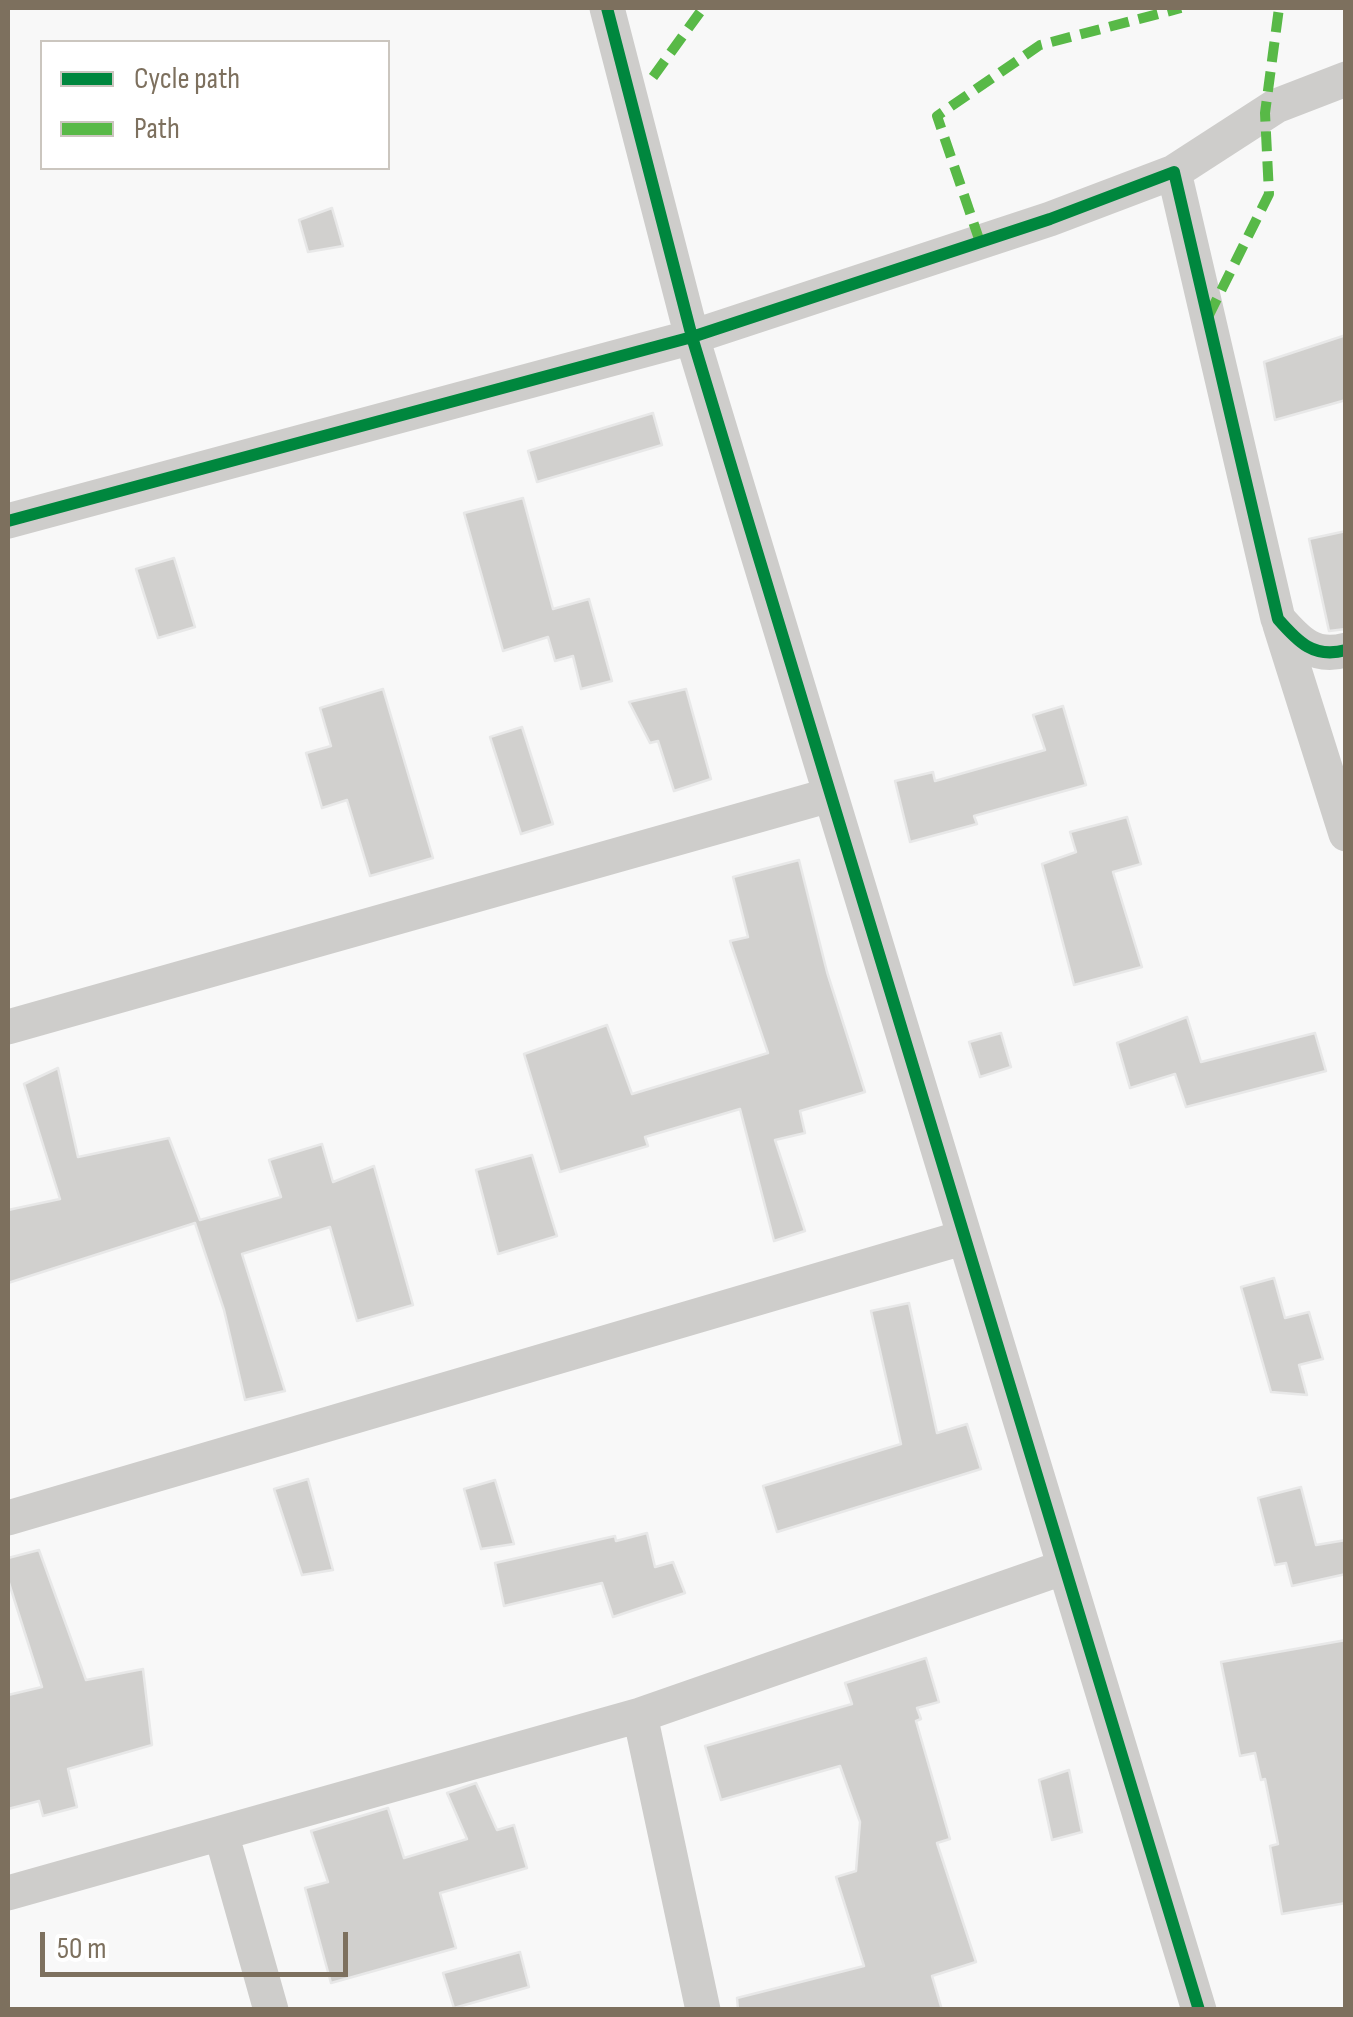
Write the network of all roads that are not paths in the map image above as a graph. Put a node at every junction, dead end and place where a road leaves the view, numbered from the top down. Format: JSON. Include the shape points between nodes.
{"nodes":[{"id":1,"x":608,"y":8,"type":"edge"},
{"id":2,"x":1346,"y":79,"type":"edge"},
{"id":3,"x":1174,"y":172,"type":"junction"},
{"id":4,"x":692,"y":337,"type":"junction"},
{"id":5,"x":8,"y":521,"type":"edge"},
{"id":6,"x":1278,"y":620,"type":"junction"},
{"id":7,"x":1346,"y":650,"type":"edge"},
{"id":8,"x":830,"y":796,"type":"junction"},
{"id":9,"x":1346,"y":834,"type":"edge"},
{"id":10,"x":8,"y":1027,"type":"edge"},
{"id":11,"x":962,"y":1238,"type":"junction"},
{"id":12,"x":8,"y":1518,"type":"edge"},
{"id":13,"x":1062,"y":1568,"type":"junction"},
{"id":14,"x":640,"y":1715,"type":"junction"},
{"id":15,"x":221,"y":1833,"type":"junction"},
{"id":16,"x":8,"y":1893,"type":"edge"},
{"id":17,"x":272,"y":2010,"type":"edge"},
{"id":18,"x":703,"y":2010,"type":"edge"},
{"id":19,"x":1199,"y":2010,"type":"edge"}],
"edges":[{"from":1,"to":4,"type":"street"},
{"from":2,"to":3,"type":"street","via":[[1276,106]]},
{"from":3,"to":4,"type":"street"},
{"from":3,"to":6,"type":"street"},
{"from":4,"to":5,"type":"street"},
{"from":4,"to":8,"type":"street"},
{"from":6,"to":7,"type":"street","via":[[1300,645],[1330,654]]},
{"from":6,"to":9,"type":"street"},
{"from":8,"to":10,"type":"street"},
{"from":8,"to":11,"type":"street"},
{"from":11,"to":12,"type":"street"},
{"from":11,"to":13,"type":"street"},
{"from":13,"to":14,"type":"street"},
{"from":13,"to":19,"type":"street"},
{"from":14,"to":15,"type":"street"},
{"from":14,"to":18,"type":"street"},
{"from":15,"to":16,"type":"street"},
{"from":15,"to":17,"type":"street"}]}
